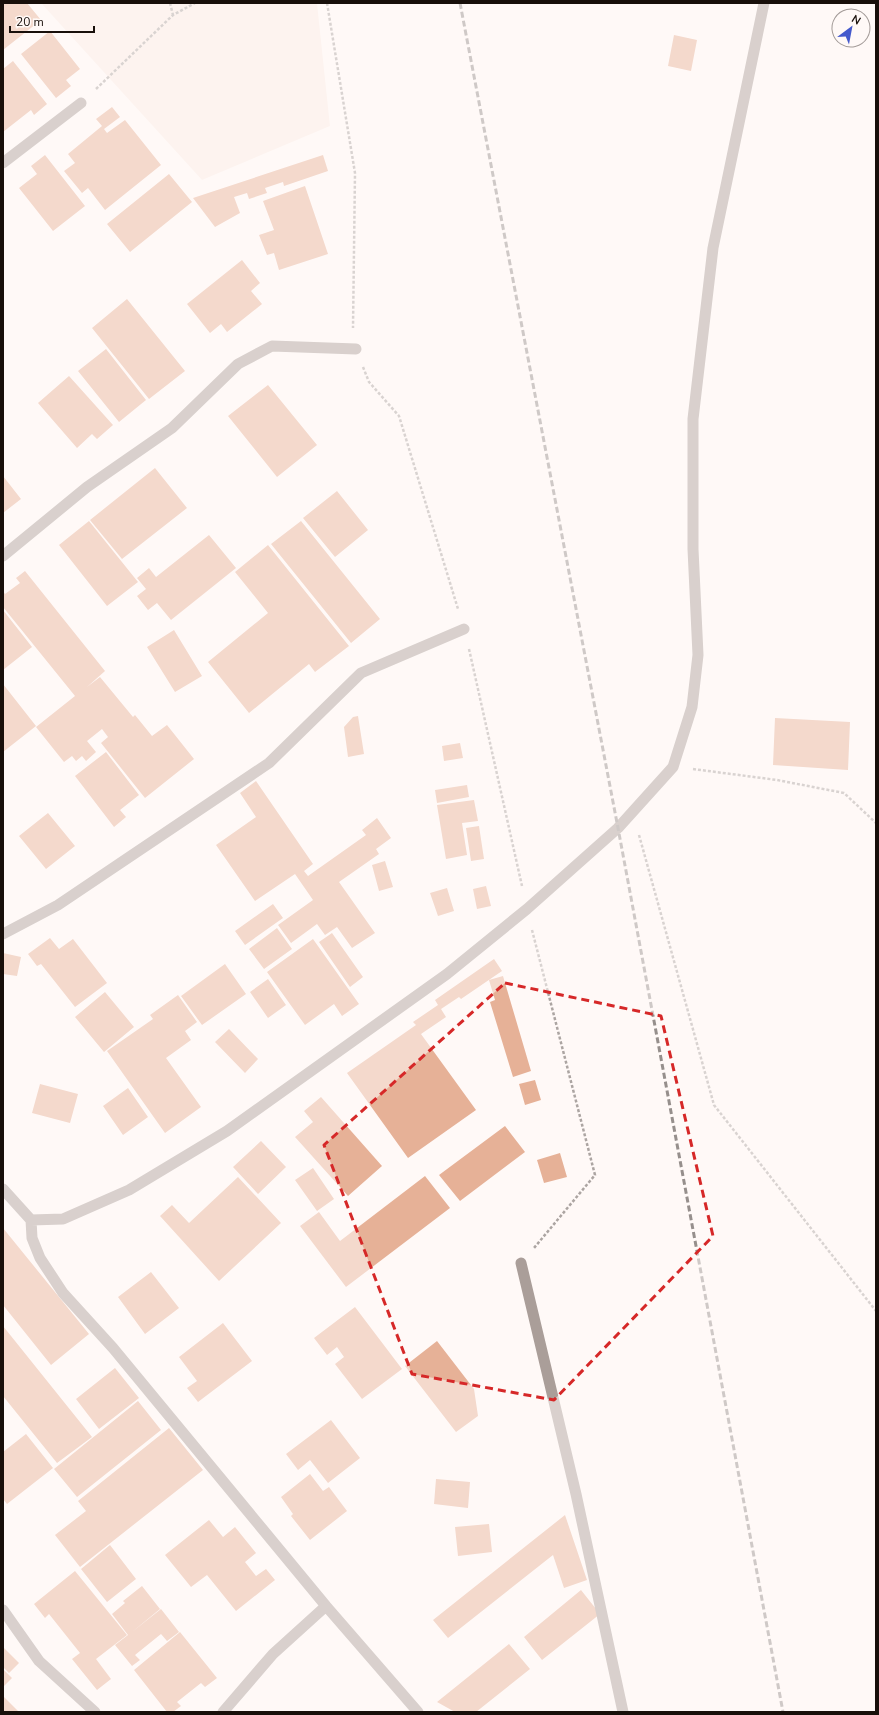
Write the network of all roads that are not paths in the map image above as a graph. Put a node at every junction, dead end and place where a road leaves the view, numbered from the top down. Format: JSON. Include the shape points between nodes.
{"nodes":[{"id":1,"x":764,"y":3,"type":"edge"},
{"id":2,"x":81,"y":103,"type":"road end"},
{"id":3,"x":3,"y":163,"type":"edge"},
{"id":4,"x":356,"y":349,"type":"road end"},
{"id":5,"x":3,"y":556,"type":"edge"},
{"id":6,"x":464,"y":629,"type":"road end"},
{"id":7,"x":3,"y":934,"type":"edge"},
{"id":8,"x":3,"y":1189,"type":"edge"},
{"id":9,"x":31,"y":1220,"type":"junction"},
{"id":10,"x":521,"y":1263,"type":"road end"},
{"id":11,"x":326,"y":1606,"type":"junction"},
{"id":12,"x":3,"y":1610,"type":"edge"},
{"id":13,"x":95,"y":1712,"type":"edge"},
{"id":14,"x":223,"y":1712,"type":"edge"},
{"id":15,"x":418,"y":1712,"type":"edge"},
{"id":16,"x":623,"y":1712,"type":"edge"}],
"edges":[{"from":1,"to":9,"type":"street","via":[[713,248],[693,419],[693,549],[698,655],[692,707],[672,767],[618,828],[527,909],[447,974],[227,1131],[129,1190],[63,1219]]},
{"from":2,"to":3,"type":"street"},
{"from":4,"to":5,"type":"street","via":[[272,346],[238,364],[172,428],[87,487]]},
{"from":6,"to":7,"type":"street","via":[[361,673],[269,763],[58,905]]},
{"from":8,"to":9,"type":"street"},
{"from":9,"to":11,"type":"street","via":[[32,1238],[40,1258],[63,1293],[113,1348]]},
{"from":10,"to":16,"type":"street","via":[[576,1494]]},
{"from":11,"to":14,"type":"street","via":[[274,1654]]},
{"from":11,"to":15,"type":"street"},
{"from":12,"to":13,"type":"street","via":[[40,1662]]}]}
